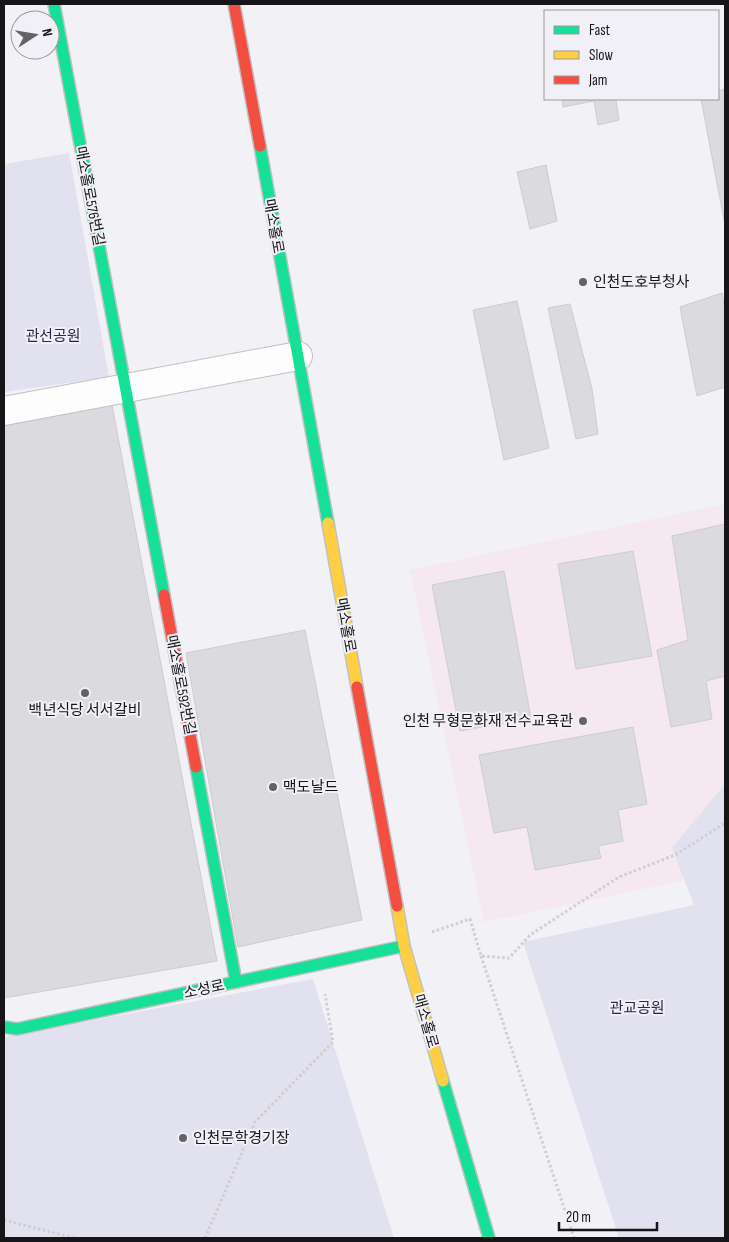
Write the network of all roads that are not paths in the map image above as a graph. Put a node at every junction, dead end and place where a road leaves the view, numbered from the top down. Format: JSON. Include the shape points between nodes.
{"nodes":[{"id":1,"x":54,"y":4,"type":"edge"},
{"id":2,"x":234,"y":4,"type":"edge"},
{"id":3,"x":298,"y":356,"type":"junction"},
{"id":4,"x":126,"y":388,"type":"junction"},
{"id":5,"x":4,"y":411,"type":"edge"},
{"id":6,"x":404,"y":946,"type":"junction"},
{"id":7,"x":236,"y":982,"type":"junction"},
{"id":8,"x":4,"y":1027,"type":"edge"},
{"id":9,"x":490,"y":1238,"type":"edge"}],
"edges":[{"from":1,"to":4,"type":"street","name":"매소홀로576번길"},
{"from":2,"to":3,"type":"street","name":"매소홀로"},
{"from":3,"to":4,"type":"street"},
{"from":3,"to":6,"type":"street","name":"매소홀로"},
{"from":4,"to":5,"type":"street"},
{"from":4,"to":7,"type":"street","name":"매소홀로592번길"},
{"from":6,"to":7,"type":"street","name":"소성로"},
{"from":6,"to":9,"type":"street","name":"매소홀로"},
{"from":7,"to":8,"type":"street","name":"소성로","via":[[17,1029]]}]}
